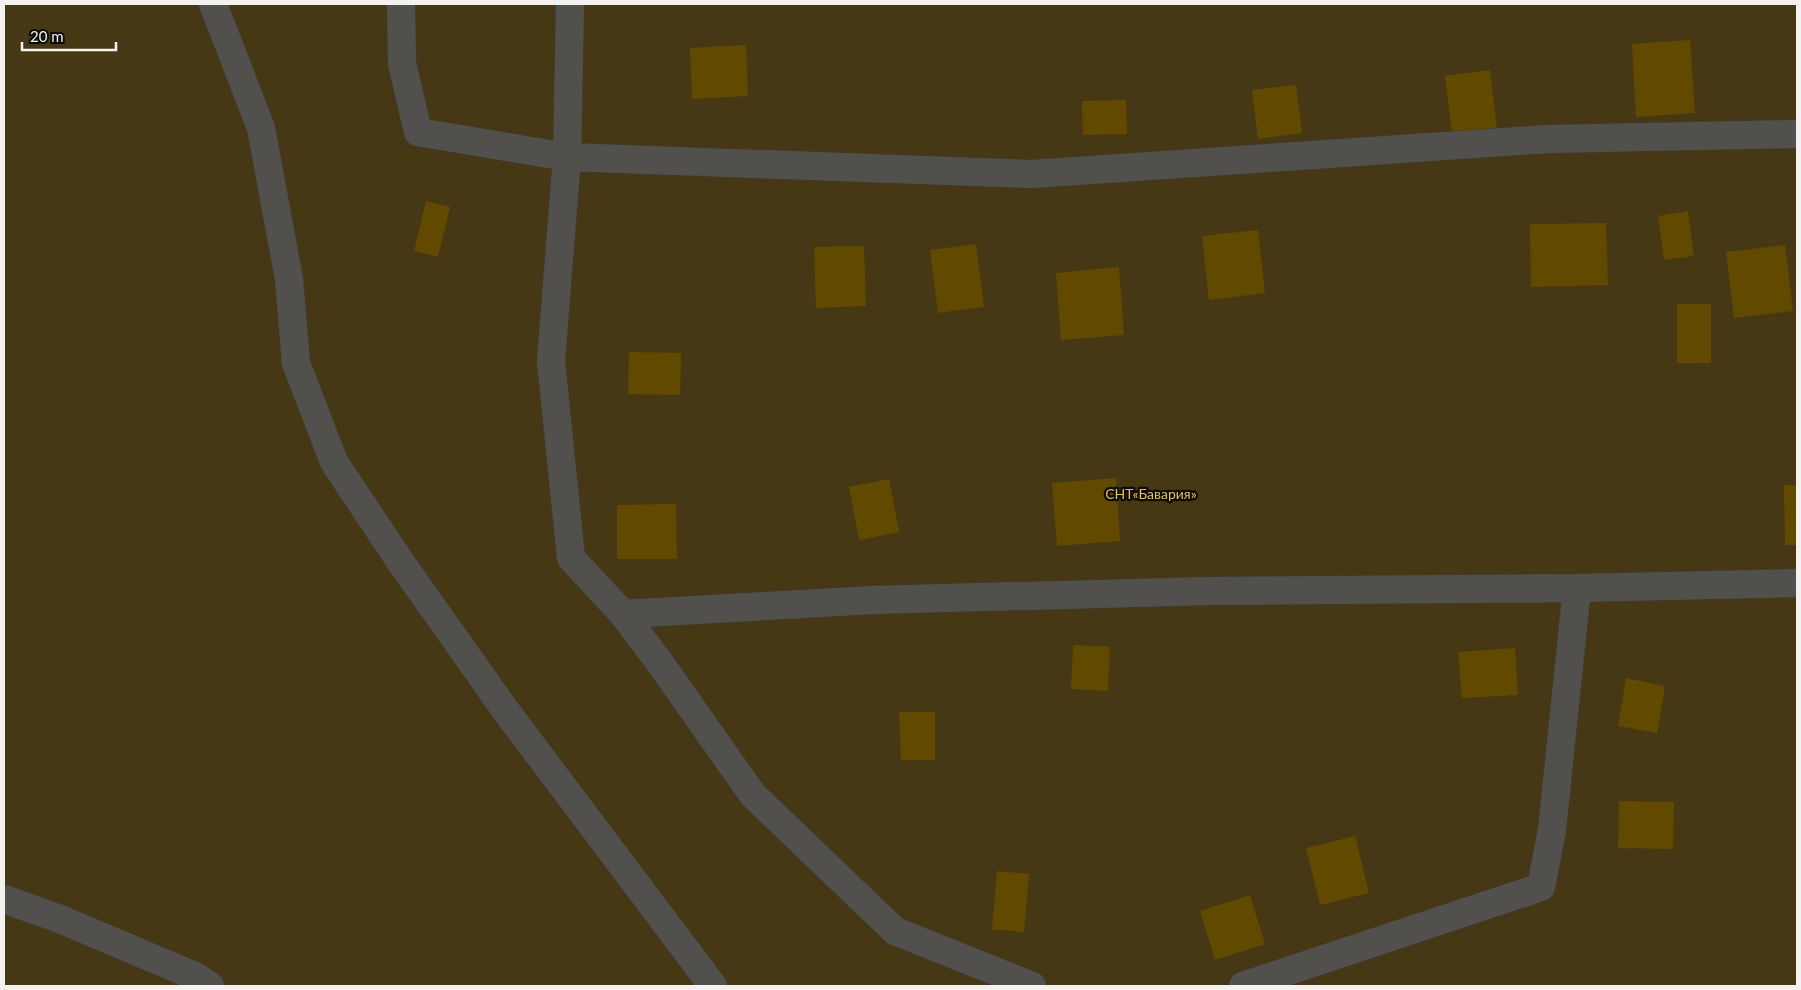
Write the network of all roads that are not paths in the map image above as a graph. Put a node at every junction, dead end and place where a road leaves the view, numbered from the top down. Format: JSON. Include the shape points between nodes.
{"nodes":[{"id":1,"x":213,"y":4,"type":"edge"},
{"id":2,"x":401,"y":4,"type":"edge"},
{"id":3,"x":570,"y":4,"type":"edge"},
{"id":4,"x":1797,"y":134,"type":"edge"},
{"id":5,"x":567,"y":158,"type":"junction"},
{"id":6,"x":1797,"y":583,"type":"edge"},
{"id":7,"x":1577,"y":588,"type":"junction"},
{"id":8,"x":623,"y":614,"type":"junction"},
{"id":9,"x":4,"y":899,"type":"edge"},
{"id":10,"x":210,"y":986,"type":"edge"},
{"id":11,"x":713,"y":986,"type":"edge"},
{"id":12,"x":1032,"y":986,"type":"edge"},
{"id":13,"x":1243,"y":986,"type":"edge"}],
"edges":[{"from":1,"to":11,"type":"street","via":[[261,128],[289,279],[296,362],[334,462],[506,711]]},
{"from":2,"to":5,"type":"street","via":[[402,63],[418,132]]},
{"from":3,"to":5,"type":"street"},
{"from":4,"to":5,"type":"street","via":[[1549,139],[1032,174]]},
{"from":5,"to":8,"type":"street","via":[[551,361],[571,558]]},
{"from":6,"to":7,"type":"street"},
{"from":7,"to":8,"type":"street","via":[[1208,591],[883,600]]},
{"from":7,"to":13,"type":"street","via":[[1552,830],[1541,887]]},
{"from":8,"to":12,"type":"street","via":[[753,795],[895,930]]},
{"from":9,"to":10,"type":"street","via":[[188,973]]}]}
